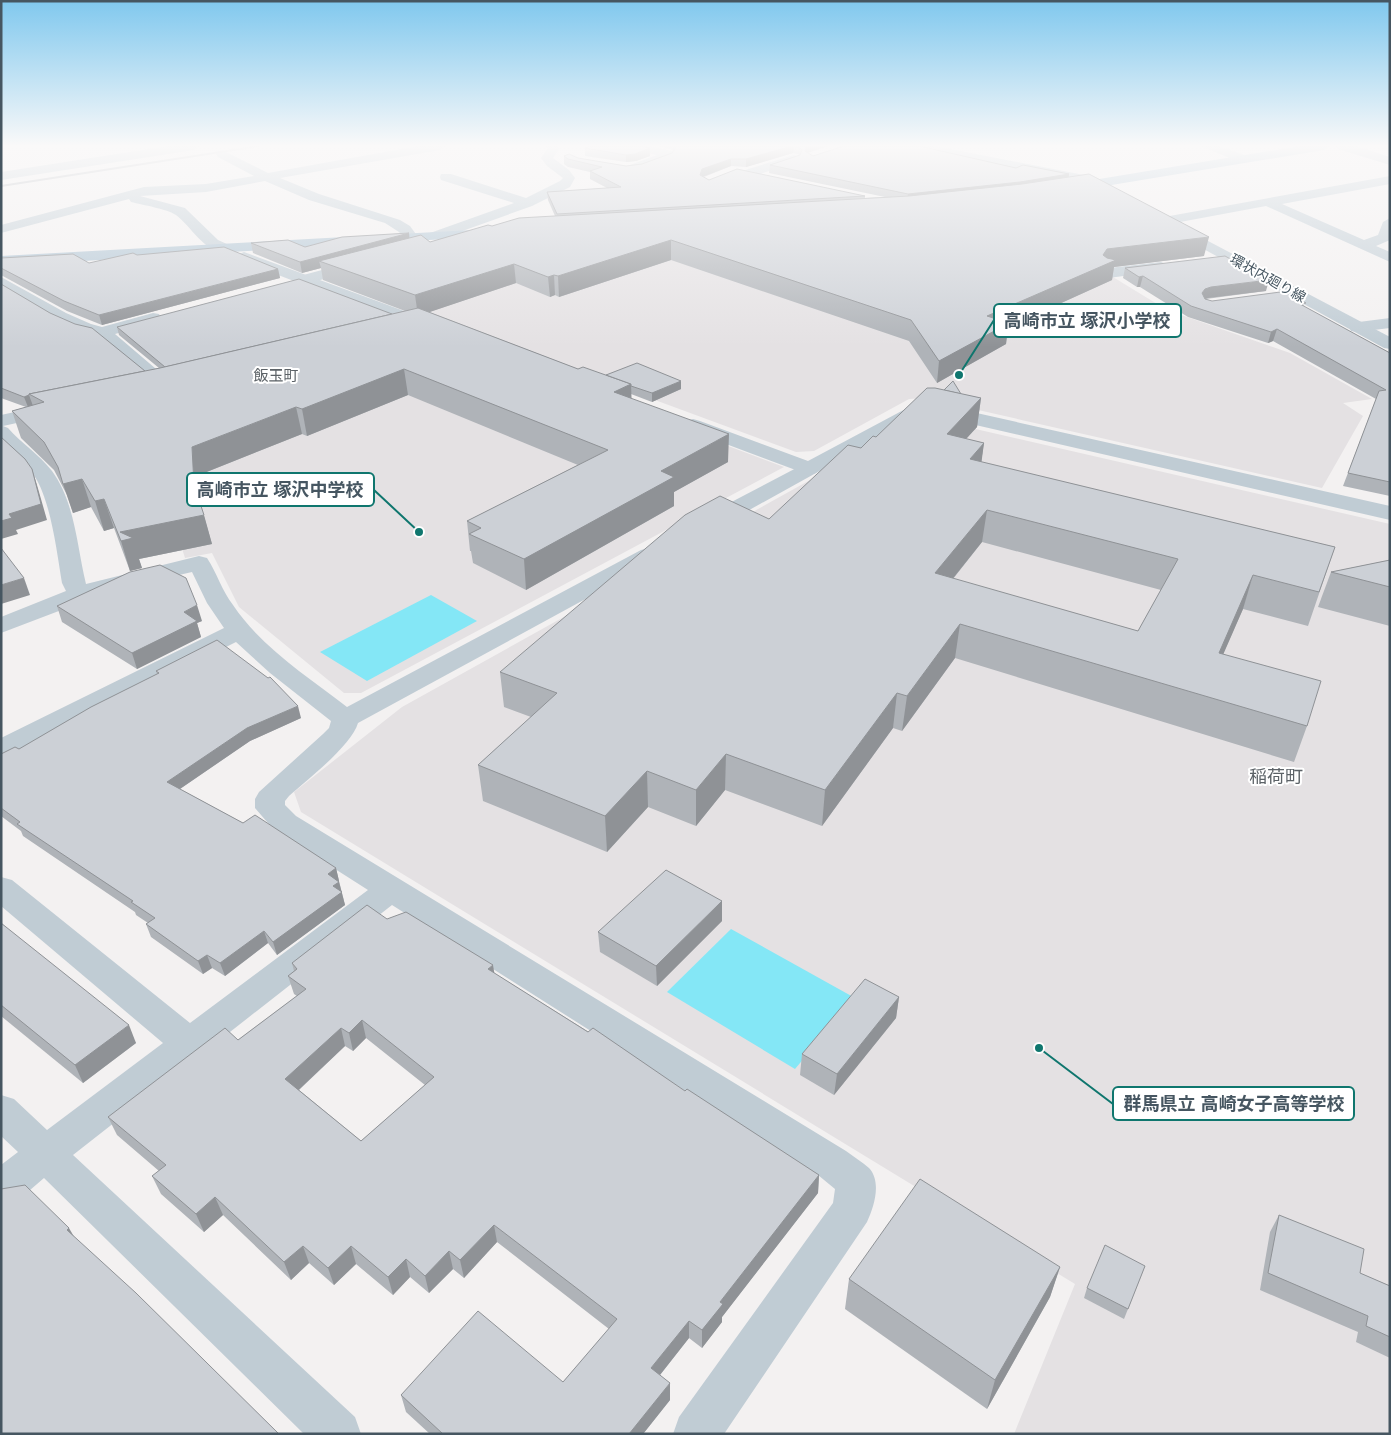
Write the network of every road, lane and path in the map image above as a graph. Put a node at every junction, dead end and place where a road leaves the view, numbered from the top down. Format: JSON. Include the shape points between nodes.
{"nodes":[{"id":1,"x":62,"y":213,"type":"edge"},
{"id":2,"x":182,"y":213,"type":"edge"},
{"id":3,"x":364,"y":213,"type":"edge"},
{"id":4,"x":499,"y":213,"type":"edge"},
{"id":5,"x":1149,"y":213,"type":"edge"},
{"id":6,"x":1214,"y":213,"type":"edge"},
{"id":7,"x":1291,"y":213,"type":"edge"},
{"id":8,"x":1164,"y":222,"type":"junction"},
{"id":9,"x":1390,"y":222,"type":"edge"},
{"id":10,"x":1,"y":229,"type":"edge"},
{"id":11,"x":506,"y":232,"type":"edge"},
{"id":12,"x":476,"y":234,"type":"junction"},
{"id":13,"x":435,"y":236,"type":"junction"},
{"id":14,"x":410,"y":245,"type":"junction"},
{"id":15,"x":1362,"y":246,"type":"junction"},
{"id":16,"x":224,"y":248,"type":"junction"},
{"id":17,"x":1390,"y":258,"type":"edge"},
{"id":18,"x":1234,"y":260,"type":"junction"},
{"id":19,"x":1,"y":261,"type":"edge"},
{"id":20,"x":370,"y":262,"type":"edge"},
{"id":21,"x":1206,"y":262,"type":"edge"},
{"id":22,"x":1178,"y":265,"type":"edge"},
{"id":23,"x":1109,"y":273,"type":"edge"},
{"id":24,"x":302,"y":280,"type":"junction"},
{"id":25,"x":1,"y":282,"type":"edge"},
{"id":26,"x":274,"y":286,"type":"edge"},
{"id":27,"x":1298,"y":294,"type":"junction"},
{"id":28,"x":1268,"y":298,"type":"edge"},
{"id":29,"x":166,"y":315,"type":"edge"},
{"id":30,"x":1390,"y":322,"type":"edge"},
{"id":31,"x":424,"y":324,"type":"junction"},
{"id":32,"x":1357,"y":326,"type":"junction"},
{"id":33,"x":396,"y":331,"type":"edge"},
{"id":34,"x":442,"y":331,"type":"edge"},
{"id":35,"x":102,"y":332,"type":"junction"},
{"id":36,"x":1390,"y":344,"type":"edge"},
{"id":37,"x":186,"y":381,"type":"edge"},
{"id":38,"x":167,"y":386,"type":"junction"},
{"id":39,"x":147,"y":390,"type":"edge"},
{"id":40,"x":70,"y":406,"type":"edge"},
{"id":41,"x":672,"y":417,"type":"edge"},
{"id":42,"x":1,"y":421,"type":"edge"},
{"id":43,"x":1,"y":432,"type":"edge"},
{"id":44,"x":809,"y":469,"type":"junction"},
{"id":45,"x":1390,"y":513,"type":"edge"},
{"id":46,"x":79,"y":594,"type":"junction"},
{"id":47,"x":1,"y":626,"type":"edge"},
{"id":48,"x":240,"y":630,"type":"junction"},
{"id":49,"x":346,"y":719,"type":"junction"},
{"id":50,"x":1,"y":749,"type":"edge"},
{"id":51,"x":1,"y":888,"type":"edge"},
{"id":52,"x":392,"y":888,"type":"junction"},
{"id":53,"x":189,"y":1043,"type":"junction"},
{"id":54,"x":1,"y":1111,"type":"edge"},
{"id":55,"x":46,"y":1153,"type":"junction"},
{"id":56,"x":1,"y":1190,"type":"edge"},
{"id":57,"x":338,"y":1434,"type":"edge"},
{"id":58,"x":696,"y":1434,"type":"edge"}],
"edges":[{"from":1,"to":10,"type":"street"},
{"from":2,"to":16,"type":"street","via":[[213,243]]},
{"from":3,"to":14,"type":"street","via":[[387,219],[408,230]]},
{"from":4,"to":13,"type":"street"},
{"from":5,"to":8,"type":"street","name":"環状内廻り線"},
{"from":6,"to":8,"type":"street"},
{"from":7,"to":15,"type":"street"},
{"from":8,"to":18,"type":"street","name":"環状内廻り線"},
{"from":9,"to":15,"type":"street","via":[[1384,238]]},
{"from":11,"to":12,"type":"main road"},
{"from":12,"to":13,"type":"main road"},
{"from":12,"to":14,"type":"street"},
{"from":13,"to":14,"type":"main road"},
{"from":14,"to":16,"type":"main road"},
{"from":15,"to":17,"type":"street"},
{"from":16,"to":19,"type":"main road"},
{"from":16,"to":24,"type":"street"},
{"from":18,"to":21,"type":"street"},
{"from":18,"to":27,"type":"street","name":"環状内廻り線"},
{"from":20,"to":24,"type":"street"},
{"from":22,"to":23,"type":"street"},
{"from":24,"to":26,"type":"street"},
{"from":24,"to":31,"type":"street"},
{"from":25,"to":35,"type":"street","via":[[60,317]]},
{"from":27,"to":28,"type":"street"},
{"from":27,"to":32,"type":"street","name":"環状内廻り線"},
{"from":29,"to":35,"type":"street"},
{"from":30,"to":32,"type":"street"},
{"from":31,"to":33,"type":"street"},
{"from":31,"to":34,"type":"street"},
{"from":32,"to":36,"type":"street","name":"環状内廻り線"},
{"from":35,"to":38,"type":"street"},
{"from":37,"to":38,"type":"street"},
{"from":38,"to":39,"type":"street"},
{"from":40,"to":42,"type":"street"},
{"from":41,"to":44,"type":"street"},
{"from":43,"to":46,"type":"street","via":[[46,478]]},
{"from":44,"to":45,"type":"street","via":[[918,410],[932,409]]},
{"from":44,"to":49,"type":"street"},
{"from":46,"to":47,"type":"street"},
{"from":46,"to":48,"type":"street","via":[[199,563],[221,607]]},
{"from":48,"to":49,"type":"street"},
{"from":48,"to":50,"type":"street"},
{"from":49,"to":52,"type":"street","via":[[333,740],[270,799],[270,808],[285,823]]},
{"from":51,"to":53,"type":"street"},
{"from":52,"to":53,"type":"street"},
{"from":52,"to":58,"type":"street","via":[[832,1163],[856,1182],[853,1209]]},
{"from":53,"to":55,"type":"street"},
{"from":54,"to":55,"type":"street"},
{"from":55,"to":56,"type":"street"},
{"from":55,"to":57,"type":"street"}]}
